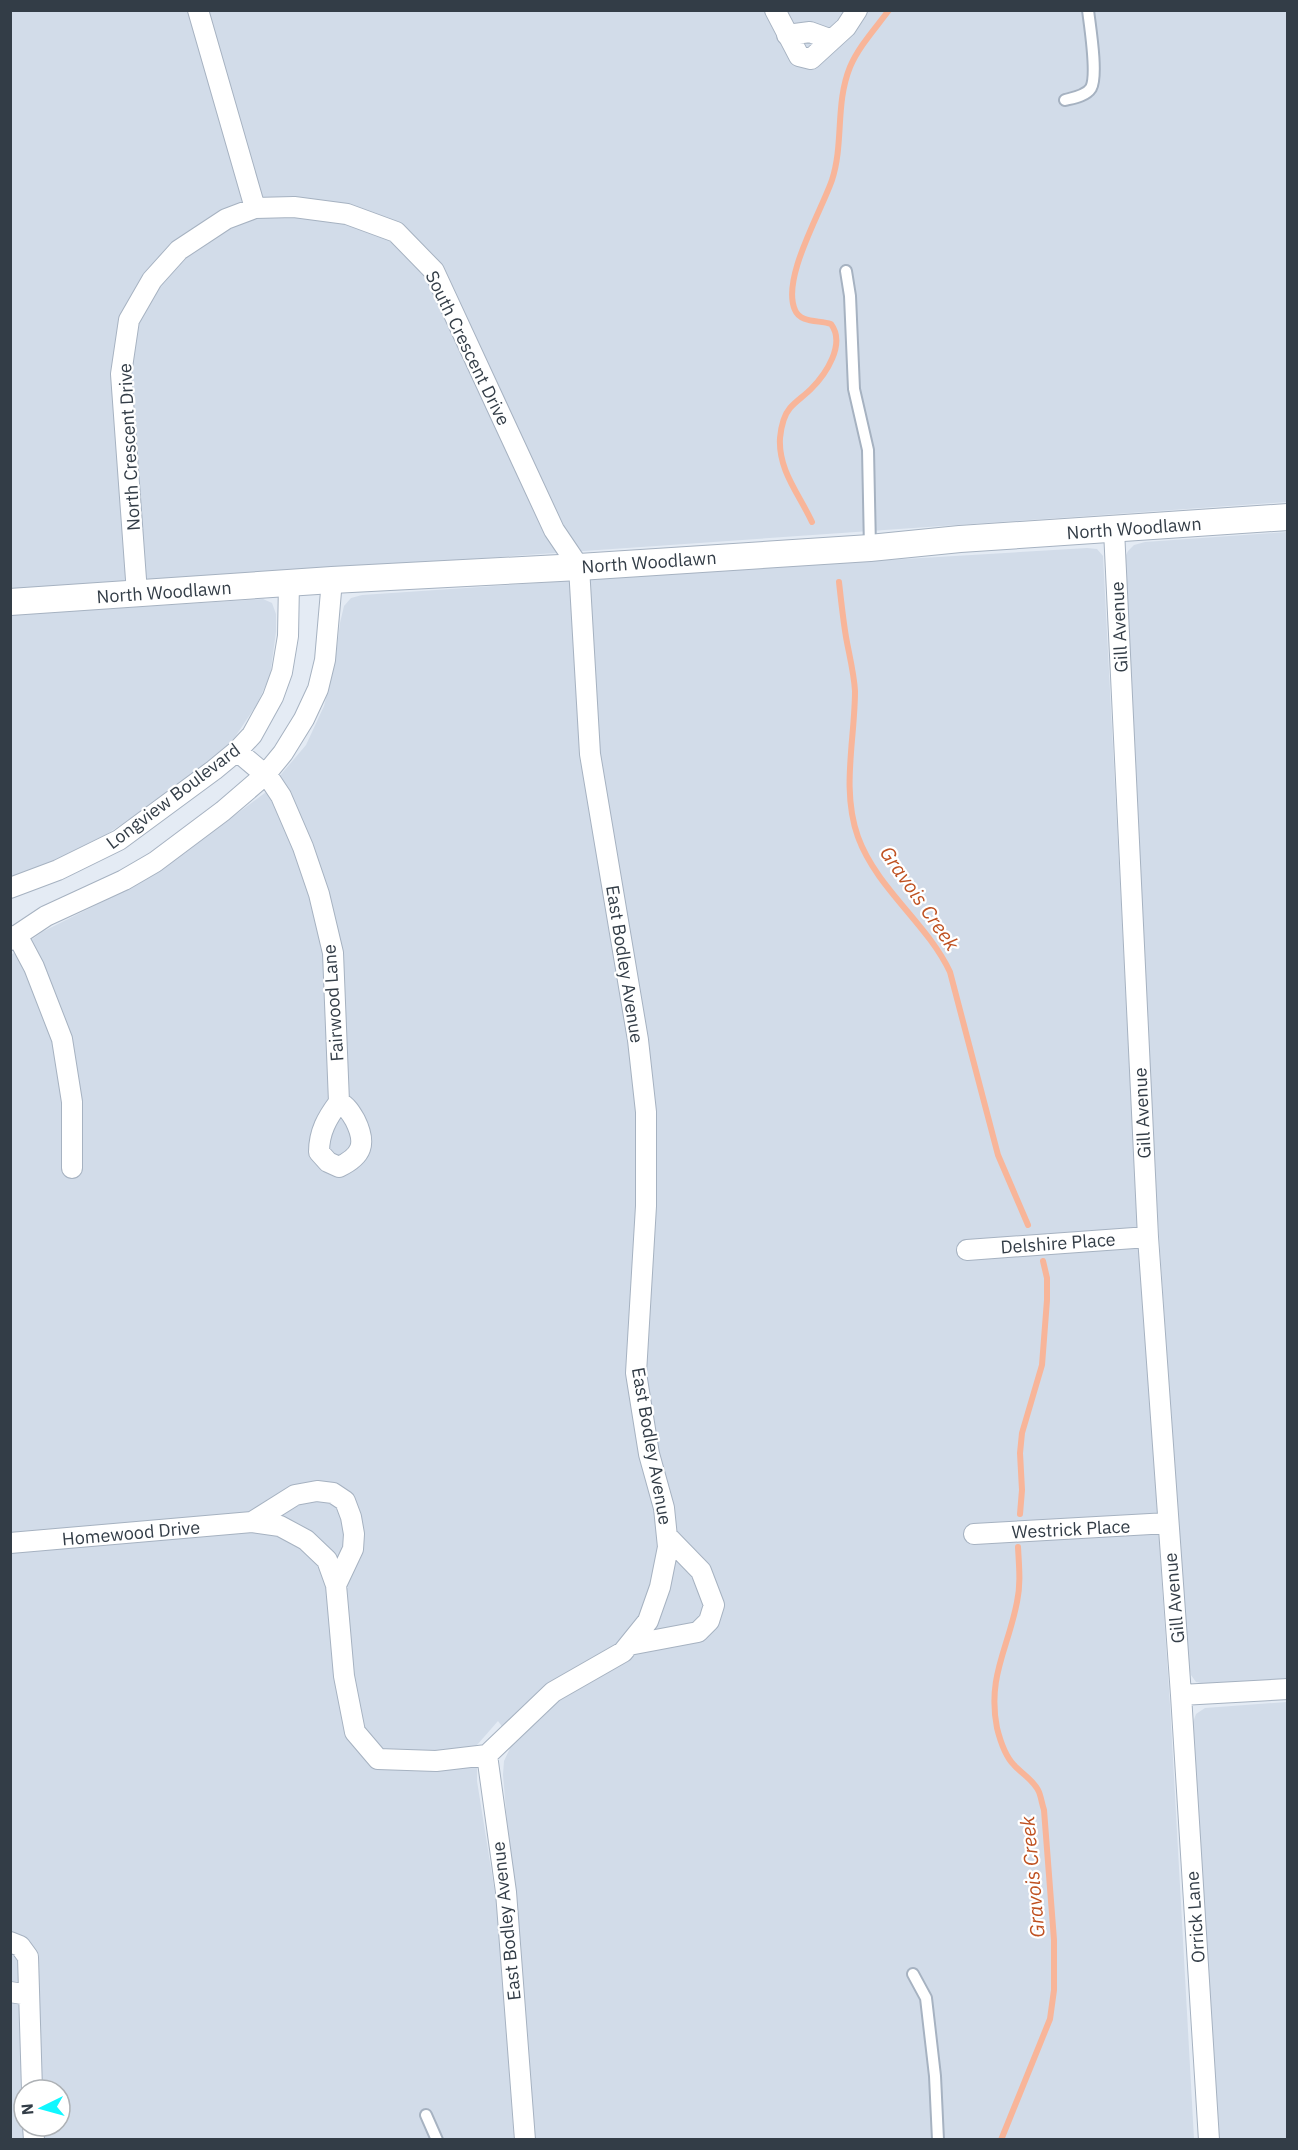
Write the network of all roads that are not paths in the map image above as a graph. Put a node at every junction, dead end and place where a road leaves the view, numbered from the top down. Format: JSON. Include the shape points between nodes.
{"nodes":[{"id":1,"x":198,"y":10,"type":"edge"},
{"id":2,"x":775,"y":10,"type":"edge"},
{"id":3,"x":856,"y":10,"type":"edge"},
{"id":4,"x":1088,"y":10,"type":"edge"},
{"id":5,"x":1065,"y":100,"type":"dead end"},
{"id":6,"x":255,"y":208,"type":"junction"},
{"id":7,"x":846,"y":271,"type":"dead end"},
{"id":8,"x":1287,"y":517,"type":"edge"},
{"id":9,"x":1114,"y":530,"type":"junction"},
{"id":10,"x":870,"y":548,"type":"junction"},
{"id":11,"x":579,"y":567,"type":"junction"},
{"id":12,"x":332,"y":580,"type":"junction"},
{"id":13,"x":289,"y":583,"type":"junction"},
{"id":14,"x":137,"y":593,"type":"junction"},
{"id":15,"x":10,"y":602,"type":"edge"},
{"id":16,"x":237,"y":751,"type":"junction"},
{"id":17,"x":265,"y":776,"type":"junction"},
{"id":18,"x":10,"y":888,"type":"edge"},
{"id":19,"x":14,"y":938,"type":"edge"},
{"id":20,"x":339,"y":1102,"type":"dead end"},
{"id":21,"x":72,"y":1168,"type":"dead end"},
{"id":22,"x":1148,"y":1237,"type":"junction"},
{"id":23,"x":967,"y":1250,"type":"dead end"},
{"id":24,"x":252,"y":1522,"type":"junction"},
{"id":25,"x":1168,"y":1523,"type":"junction"},
{"id":26,"x":974,"y":1534,"type":"dead end"},
{"id":27,"x":667,"y":1536,"type":"junction"},
{"id":28,"x":10,"y":1543,"type":"edge"},
{"id":29,"x":336,"y":1585,"type":"junction"},
{"id":30,"x":629,"y":1645,"type":"junction"},
{"id":31,"x":1287,"y":1689,"type":"edge"},
{"id":32,"x":1181,"y":1695,"type":"junction"},
{"id":33,"x":487,"y":1755,"type":"junction"},
{"id":34,"x":10,"y":1942,"type":"edge"},
{"id":35,"x":913,"y":1974,"type":"dead end"},
{"id":36,"x":20,"y":1993,"type":"edge"},
{"id":37,"x":31,"y":2078,"type":"edge"},
{"id":38,"x":426,"y":2115,"type":"dead end"},
{"id":39,"x":437,"y":2139,"type":"edge"},
{"id":40,"x":525,"y":2139,"type":"edge"},
{"id":41,"x":938,"y":2139,"type":"edge"},
{"id":42,"x":1209,"y":2139,"type":"edge"}],
"edges":[{"from":1,"to":6,"type":"street"},
{"from":2,"to":3,"type":"street","via":[[799,56],[811,59],[846,27]]},
{"from":4,"to":5,"type":"lane","via":[[1091,88]]},
{"from":6,"to":11,"type":"street","name":"South Crescent Drive","via":[[294,207],[347,214],[396,232],[434,271],[554,530]]},
{"from":6,"to":14,"type":"street","name":"North Crescent Drive","via":[[226,219],[179,250],[152,280],[129,320],[121,374]]},
{"from":7,"to":10,"type":"lane","via":[[854,389],[868,450]]},
{"from":8,"to":9,"type":"street","name":"North Woodlawn"},
{"from":9,"to":10,"type":"street","name":"North Woodlawn"},
{"from":9,"to":22,"type":"street","name":"Gill Avenue"},
{"from":10,"to":11,"type":"street","name":"North Woodlawn"},
{"from":11,"to":12,"type":"street","name":"North Woodlawn"},
{"from":11,"to":27,"type":"street","name":"East Bodley Avenue","via":[[590,754],[638,1040],[646,1112],[646,1206],[636,1372]]},
{"from":12,"to":13,"type":"street","name":"North Woodlawn"},
{"from":12,"to":17,"type":"street","via":[[325,660],[318,690],[304,719]]},
{"from":13,"to":14,"type":"street","name":"North Woodlawn"},
{"from":13,"to":16,"type":"street","name":"Longview Boulevard","via":[[288,636],[282,672],[261,721]]},
{"from":14,"to":15,"type":"street","name":"North Woodlawn"},
{"from":16,"to":17,"type":"street","name":"Fairwood Lane"},
{"from":16,"to":18,"type":"street","name":"Longview Boulevard","via":[[119,840]]},
{"from":17,"to":19,"type":"street","via":[[154,862],[46,916]]},
{"from":17,"to":20,"type":"street","name":"Fairwood Lane","via":[[280,796],[303,847],[333,953]]},
{"from":19,"to":21,"type":"street","via":[[34,967],[62,1039],[72,1102]]},
{"from":22,"to":23,"type":"street","name":"Delshire Place"},
{"from":22,"to":25,"type":"street","name":"Gill Avenue"},
{"from":24,"to":28,"type":"street","name":"Homewood Drive"},
{"from":24,"to":29,"type":"street","name":"Homewood Drive","via":[[280,1526],[306,1540],[327,1560]]},
{"from":24,"to":29,"type":"street","name":"Homewood Drive","via":[[295,1495],[317,1491],[345,1501],[354,1534],[353,1549]]},
{"from":25,"to":26,"type":"street","name":"Westrick Place"},
{"from":25,"to":32,"type":"street","name":"Gill Avenue"},
{"from":27,"to":30,"type":"street","name":"East Bodley Avenue","via":[[660,1587],[648,1621]]},
{"from":27,"to":30,"type":"street","via":[[701,1570],[714,1605],[709,1621],[698,1632]]},
{"from":29,"to":33,"type":"street","name":"Homewood Drive","via":[[344,1676],[355,1732],[378,1759],[436,1761]]},
{"from":30,"to":33,"type":"street","name":"East Bodley Avenue","via":[[553,1692]]},
{"from":31,"to":32,"type":"street"},
{"from":32,"to":42,"type":"street","name":"Orrick Lane"},
{"from":33,"to":40,"type":"street","name":"East Bodley Avenue","via":[[506,1892]]},
{"from":34,"to":36,"type":"street","via":[[20,1946],[28,1957]]},
{"from":35,"to":41,"type":"lane","via":[[928,2008]]},
{"from":36,"to":37,"type":"street"},
{"from":38,"to":39,"type":"lane"}]}
